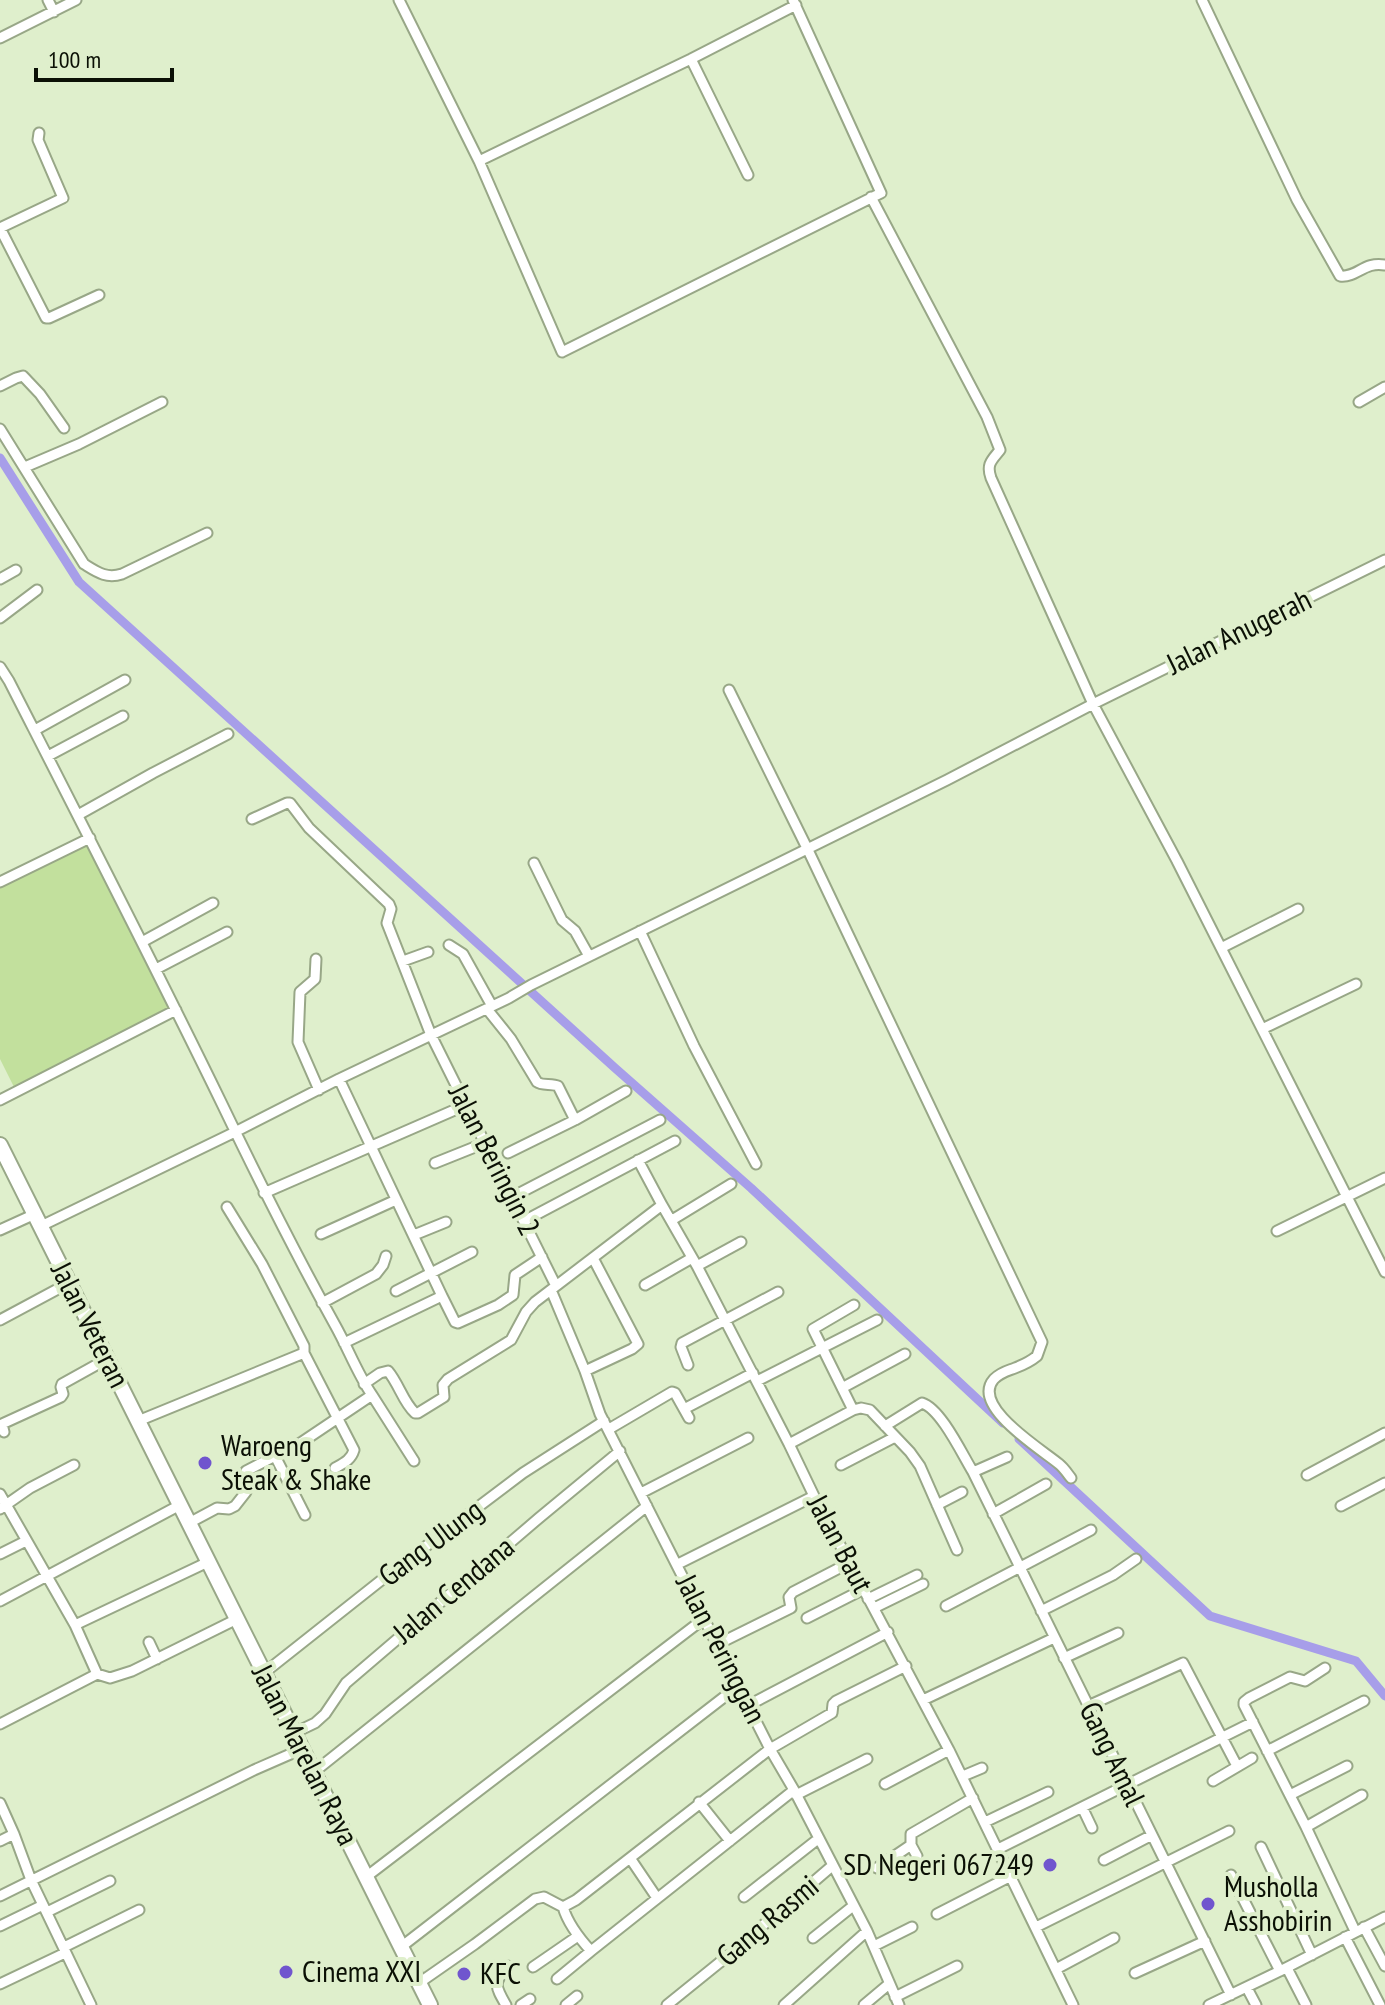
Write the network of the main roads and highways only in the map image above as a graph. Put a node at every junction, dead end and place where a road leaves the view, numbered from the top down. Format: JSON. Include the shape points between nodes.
{"nodes":[{"id":1,"x":0,"y":1145,"type":"edge"},
{"id":2,"x":180,"y":1505,"type":"joint"},
{"id":3,"x":427,"y":2004,"type":"edge"}],
"edges":[{"from":1,"to":2,"type":"main road","name":"Jalan Veteran"},
{"from":2,"to":3,"type":"main road","name":"Jalan Marelan Raya"}]}
